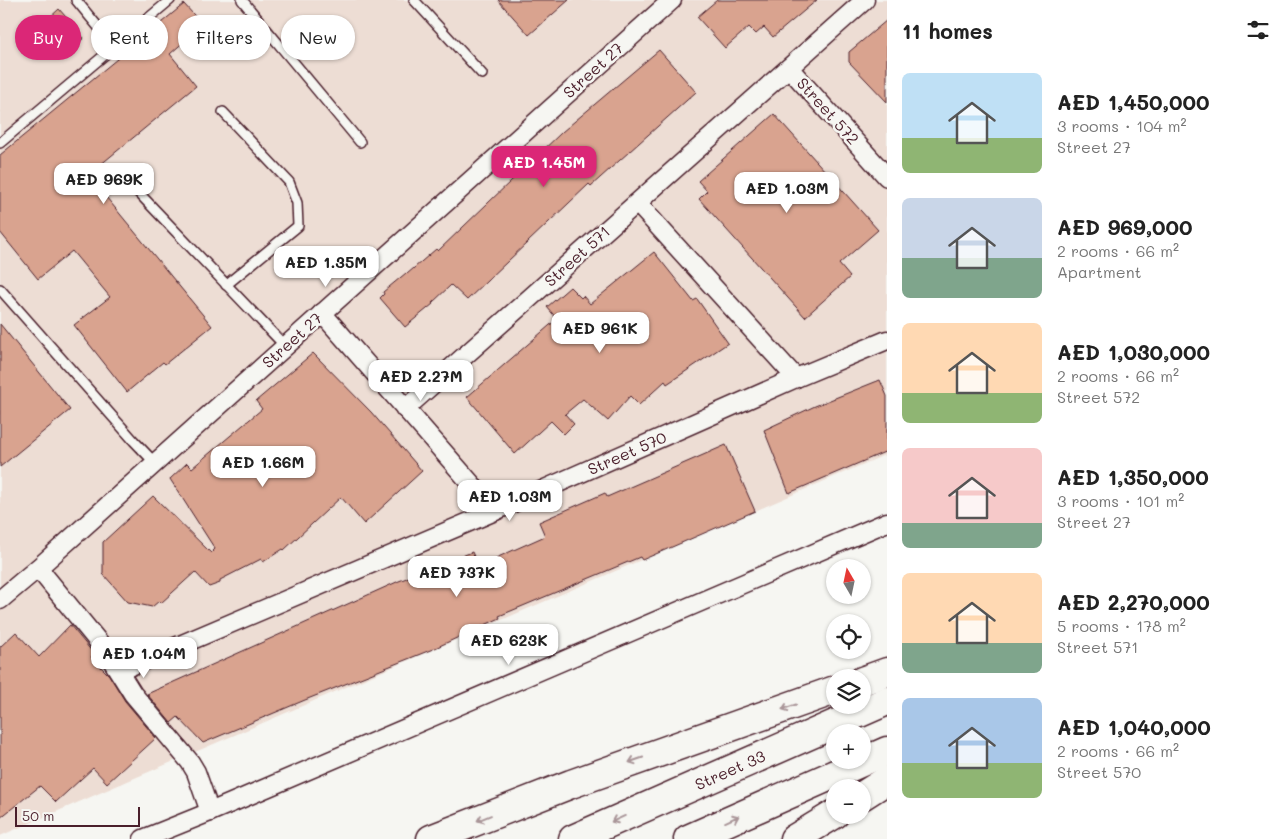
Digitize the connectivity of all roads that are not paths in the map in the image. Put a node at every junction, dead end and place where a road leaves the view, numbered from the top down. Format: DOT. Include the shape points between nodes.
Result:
graph roads {
  1 [pos="76,0"];
  2 [pos="170,0"];
  3 [pos="242,0"];
  4 [pos="414,0"];
  5 [pos="672,0"];
  6 [pos="865,0"];
  7 [pos="152,15"];
  8 [pos="91,18"];
  9 [pos="98,60"];
  10 [pos="789,68"];
  11 [pos="482,74"];
  12 [pos="224,112"];
  13 [pos="360,142"];
  14 [pos="0,143"];
  15 [pos="887,177"];
  16 [pos="136,190"];
  17 [pos="637,203"];
  18 [pos="226,285"];
  19 [pos="0,289"];
  20 [pos="322,313"];
  21 [pos="887,340"];
  22 [pos="285,346"];
  23 [pos="796,378"];
  24 [pos="405,409"];
  25 [pos="155,462"];
  26 [pos="495,511"];
  27 [pos="887,522"];
  28 [pos="38,568"];
  29 [pos="0,600"];
  30 [pos="119,671"];
  31 [pos="887,672"];
  32 [pos="871,678"];
  33 [pos="826,693"];
  34 [pos="887,701"];
  35 [pos="887,751"];
  36 [pos="887,780"];
  37 [pos="871,790"];
  38 [pos="210,812"];
  39 [pos="826,819"];
  40 [pos="143,839"];
  41 [pos="430,839"];
  42 [pos="572,839"];
  43 [pos="688,839"];
  44 [pos="794,839"];
  1 -- 8 [label="lane"];
  2 -- 7 [label="lane"];
  3 -- 13 [label="lane"];
  4 -- 11 [label="lane"];
  5 -- 20 [label="street, Street 27"];
  6 -- 10 [label="street, Street 571"];
  9 -- 14 [label="lane"];
  10 -- 15 [label="street, Street 572"];
  10 -- 17 [label="street, Street 571"];
  12 -- 18 [label="lane" via="289,182 297,203 298,226"];
  16 -- 18 [label="lane"];
  17 -- 23 [label="street"];
  17 -- 24 [label="street, Street 571"];
  18 -- 22 [label="lane"];
  19 -- 25 [label="lane"];
  20 -- 22 [label="street, Street 27"];
  20 -- 24 [label="street"];
  21 -- 23 [label="street, Street 570"];
  22 -- 25 [label="street, Street 27"];
  23 -- 26 [label="street, Street 570"];
  24 -- 26 [label="street"];
  25 -- 28 [label="street, Street 27"];
  26 -- 30 [label="street, Street 570"];
  27 -- 38 [label="street"];
  28 -- 29 [label="street, Street 27"];
  28 -- 30 [label="street"];
  30 -- 38 [label="street" via="190,762"];
  31 -- 32 [label="highway"];
  33 -- 41 [label="highway, one-way" via="580,780"];
  34 -- 42 [label="highway, Street 33, one-way"];
  43 -- 35 [label="highway, one-way"];
  36 -- 37 [label="highway"];
  38 -- 40 [label="street"];
  39 -- 44 [label="highway"];
}
